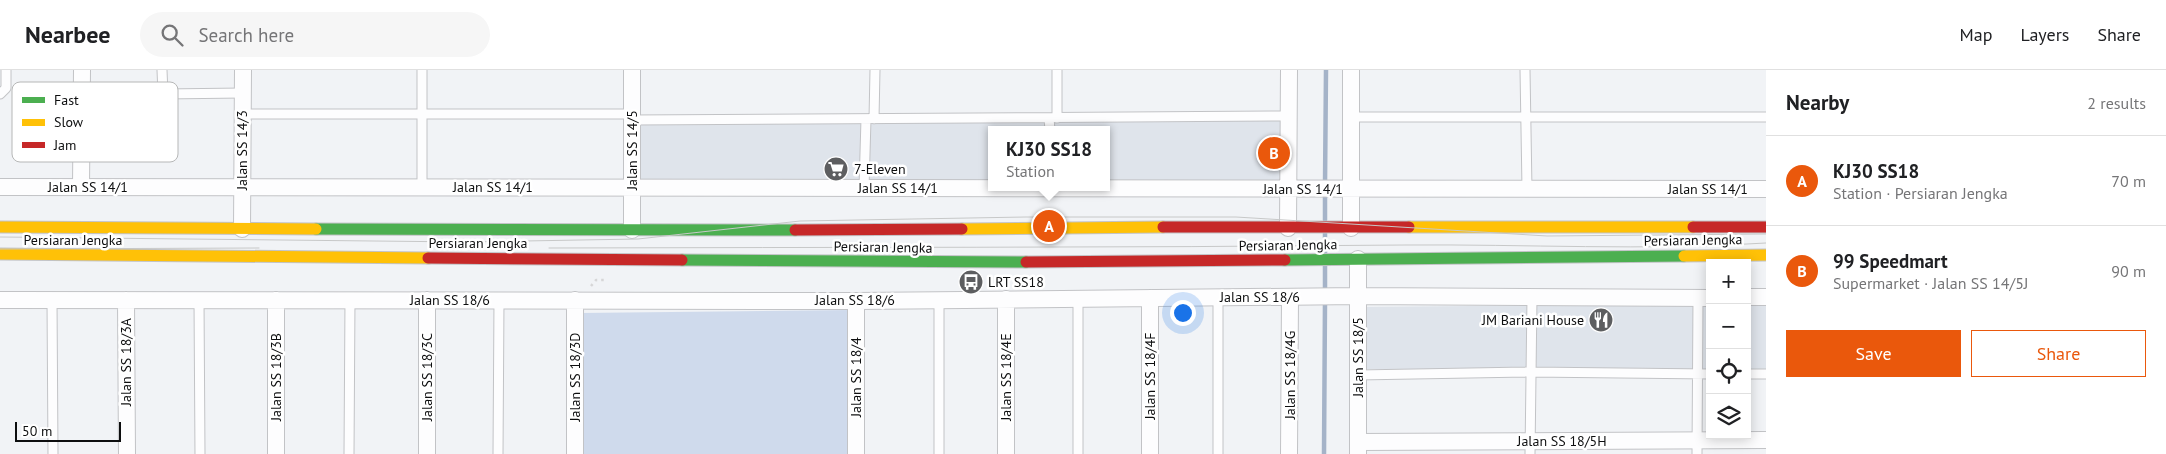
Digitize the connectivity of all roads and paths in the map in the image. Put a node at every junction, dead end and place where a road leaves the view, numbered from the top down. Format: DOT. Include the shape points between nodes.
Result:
graph roads {
  1 [pos="6,70"];
  2 [pos="243,70"];
  3 [pos="422,70"];
  4 [pos="632,70"];
  5 [pos="874,70"];
  6 [pos="1057,70"];
  7 [pos="1289,70"];
  8 [pos="1351,70"];
  9 [pos="1525,70"];
  10 [pos="243,93"];
  11 [pos="0,94"];
  12 [pos="178,94"];
  13 [pos="242,114"];
  14 [pos="422,114"];
  15 [pos="1289,116"];
  16 [pos="632,117"];
  17 [pos="1351,117"];
  18 [pos="1526,117"];
  19 [pos="1053,118"];
  20 [pos="1766,118"];
  21 [pos="870,119"];
  22 [pos="1051,126"];
  23 [pos="81,162"];
  24 [pos="0,187"];
  25 [pos="81,187"];
  26 [pos="242,187"];
  27 [pos="422,187"];
  28 [pos="632,188"];
  29 [pos="864,188"];
  30 [pos="988,188"];
  31 [pos="1110,188"];
  32 [pos="1289,189"];
  33 [pos="1351,189"];
  34 [pos="1527,189"];
  35 [pos="1766,189"];
  36 [pos="0,227"];
  37 [pos="1766,227"];
  38 [pos="1288,228"];
  39 [pos="1351,228"];
  40 [pos="242,229"];
  41 [pos="632,230"];
  42 [pos="0,254"];
  43 [pos="1766,255"];
  44 [pos="243,256"];
  45 [pos="1358,259"];
  46 [pos="613,279"];
  47 [pos="1358,296"];
  48 [pos="1766,296"];
  49 [pos="1218,297"];
  50 [pos="1290,297"];
  51 [pos="1532,297"];
  52 [pos="1751,297"];
  53 [pos="1150,298"];
  54 [pos="1704,298"];
  55 [pos="1006,299"];
  56 [pos="1078,299"];
  57 [pos="0,300"];
  58 [pos="52,300"];
  59 [pos="126,300"];
  60 [pos="199,300"];
  61 [pos="276,300"];
  62 [pos="350,300"];
  63 [pos="427,300"];
  64 [pos="499,300"];
  65 [pos="575,300"];
  66 [pos="939,300"];
  67 [pos="856,301"];
  68 [pos="1531,372"];
  69 [pos="1358,374"];
  70 [pos="1698,374"];
  71 [pos="1706,374"];
  72 [pos="1751,374"];
  73 [pos="1766,374"];
  74 [pos="1766,440"];
  75 [pos="1697,447"];
  76 [pos="1358,448"];
  77 [pos="1531,448"];
  78 [pos="53,454"];
  79 [pos="126,454"];
  80 [pos="200,454"];
  81 [pos="276,454"];
  82 [pos="349,454"];
  83 [pos="427,454"];
  84 [pos="498,454"];
  85 [pos="575,454"];
  86 [pos="856,454"];
  87 [pos="939,454"];
  88 [pos="1006,454"];
  89 [pos="1078,454"];
  90 [pos="1150,454"];
  91 [pos="1218,454"];
  92 [pos="1290,454"];
  1 -- 11 [label="lane" via="6,88"];
  2 -- 10 [label="street, Jalan SS 14/3"];
  3 -- 14 [label="lane"];
  4 -- 16 [label="street, Jalan SS 14/5"];
  5 -- 21 [label="lane"];
  6 -- 19 [label="lane"];
  7 -- 15 [label="street"];
  8 -- 17 [label="street"];
  9 -- 18 [label="lane"];
  10 -- 12 [label="lane"];
  10 -- 13 [label="street, Jalan SS 14/3"];
  13 -- 14 [label="lane"];
  13 -- 26 [label="street, Jalan SS 14/3"];
  14 -- 16 [label="lane"];
  14 -- 27 [label="lane"];
  15 -- 19 [label="lane"];
  15 -- 32 [label="street"];
  16 -- 21 [label="lane"];
  16 -- 28 [label="street, Jalan SS 14/5"];
  17 -- 18 [label="lane"];
  17 -- 33 [label="street"];
  18 -- 20 [label="lane"];
  18 -- 34 [label="lane"];
  19 -- 21 [label="lane"];
  19 -- 22 [label="lane"];
  21 -- 29 [label="lane"];
  23 -- 25 [label="street"];
  24 -- 25 [label="street, Jalan SS 14/1"];
  25 -- 26 [label="street, Jalan SS 14/1"];
  26 -- 27 [label="street, Jalan SS 14/1"];
  26 -- 40 [label="street, Jalan SS 14/3"];
  27 -- 28 [label="street, Jalan SS 14/1"];
  28 -- 29 [label="street, Jalan SS 14/1"];
  28 -- 41 [label="street, Jalan SS 14/5"];
  29 -- 30 [label="street, Jalan SS 14/1"];
  31 -- 32 [label="street, Jalan SS 14/1"];
  32 -- 33 [label="street, Jalan SS 14/1"];
  32 -- 38 [label="street"];
  33 -- 34 [label="street, Jalan SS 14/1"];
  33 -- 39 [label="street"];
  34 -- 35 [label="street, Jalan SS 14/1"];
  36 -- 40 [label="main road, Persiaran Jengka"];
  37 -- 39 [label="main road, Persiaran Jengka"];
  38 -- 39 [label="main road, Persiaran Jengka"];
  38 -- 41 [label="main road, Persiaran Jengka"];
  40 -- 41 [label="main road, Persiaran Jengka"];
  40 -- 44 [label="main road"];
  42 -- 44 [label="main road, Persiaran Jengka"];
  43 -- 45 [label="main road, Persiaran Jengka"];
  44 -- 45 [label="main road, Persiaran Jengka" via="970,263"];
  45 -- 47 [label="street, Jalan SS 18/5"];
  46 -- 65 [label="path" via="596,280"];
  47 -- 50 [label="street, Jalan SS 18/6"];
  47 -- 51 [label="street, Jalan SS 18/6"];
  47 -- 69 [label="street, Jalan SS 18/5"];
  48 -- 52 [label="street"];
  49 -- 50 [label="street, Jalan SS 18/6"];
  49 -- 53 [label="street, Jalan SS 18/6"];
  49 -- 91 [label="lane"];
  50 -- 92 [label="street, Jalan SS 18/4G"];
  51 -- 54 [label="street, Jalan SS 18/6"];
  51 -- 68 [label="lane"];
  53 -- 56 [label="street, Jalan SS 18/6"];
  53 -- 90 [label="street, Jalan SS 18/4F"];
  54 -- 70 [label="lane"];
  55 -- 56 [label="street, Jalan SS 18/6"];
  55 -- 66 [label="street, Jalan SS 18/6"];
  55 -- 88 [label="street, Jalan SS 18/4E"];
  56 -- 89 [label="lane"];
  57 -- 58 [label="street, Jalan SS 18/6"];
  58 -- 59 [label="street, Jalan SS 18/6"];
  58 -- 78 [label="lane"];
  59 -- 60 [label="street, Jalan SS 18/6"];
  59 -- 79 [label="street, Jalan SS 18/3A"];
  60 -- 61 [label="street, Jalan SS 18/6"];
  60 -- 80 [label="lane"];
  61 -- 62 [label="street, Jalan SS 18/6"];
  61 -- 81 [label="street, Jalan SS 18/3B"];
  62 -- 63 [label="street, Jalan SS 18/6"];
  62 -- 82 [label="lane"];
  63 -- 64 [label="street, Jalan SS 18/6"];
  63 -- 83 [label="street, Jalan SS 18/3C"];
  64 -- 65 [label="street, Jalan SS 18/6"];
  64 -- 84 [label="lane"];
  65 -- 67 [label="street, Jalan SS 18/6"];
  65 -- 85 [label="street, Jalan SS 18/3D"];
  66 -- 67 [label="street, Jalan SS 18/6"];
  66 -- 87 [label="lane"];
  67 -- 86 [label="street, Jalan SS 18/4"];
  68 -- 69 [label="lane"];
  68 -- 70 [label="lane"];
  68 -- 77 [label="lane"];
  69 -- 76 [label="street, Jalan SS 18/5"];
  70 -- 71 [label="lane"];
  70 -- 75 [label="lane"];
  72 -- 73 [label="lane"];
  74 -- 75 [label="street, Jalan SS 18/5H"];
  75 -- 77 [label="street, Jalan SS 18/5H"];
  76 -- 77 [label="street, Jalan SS 18/5H"];
}
